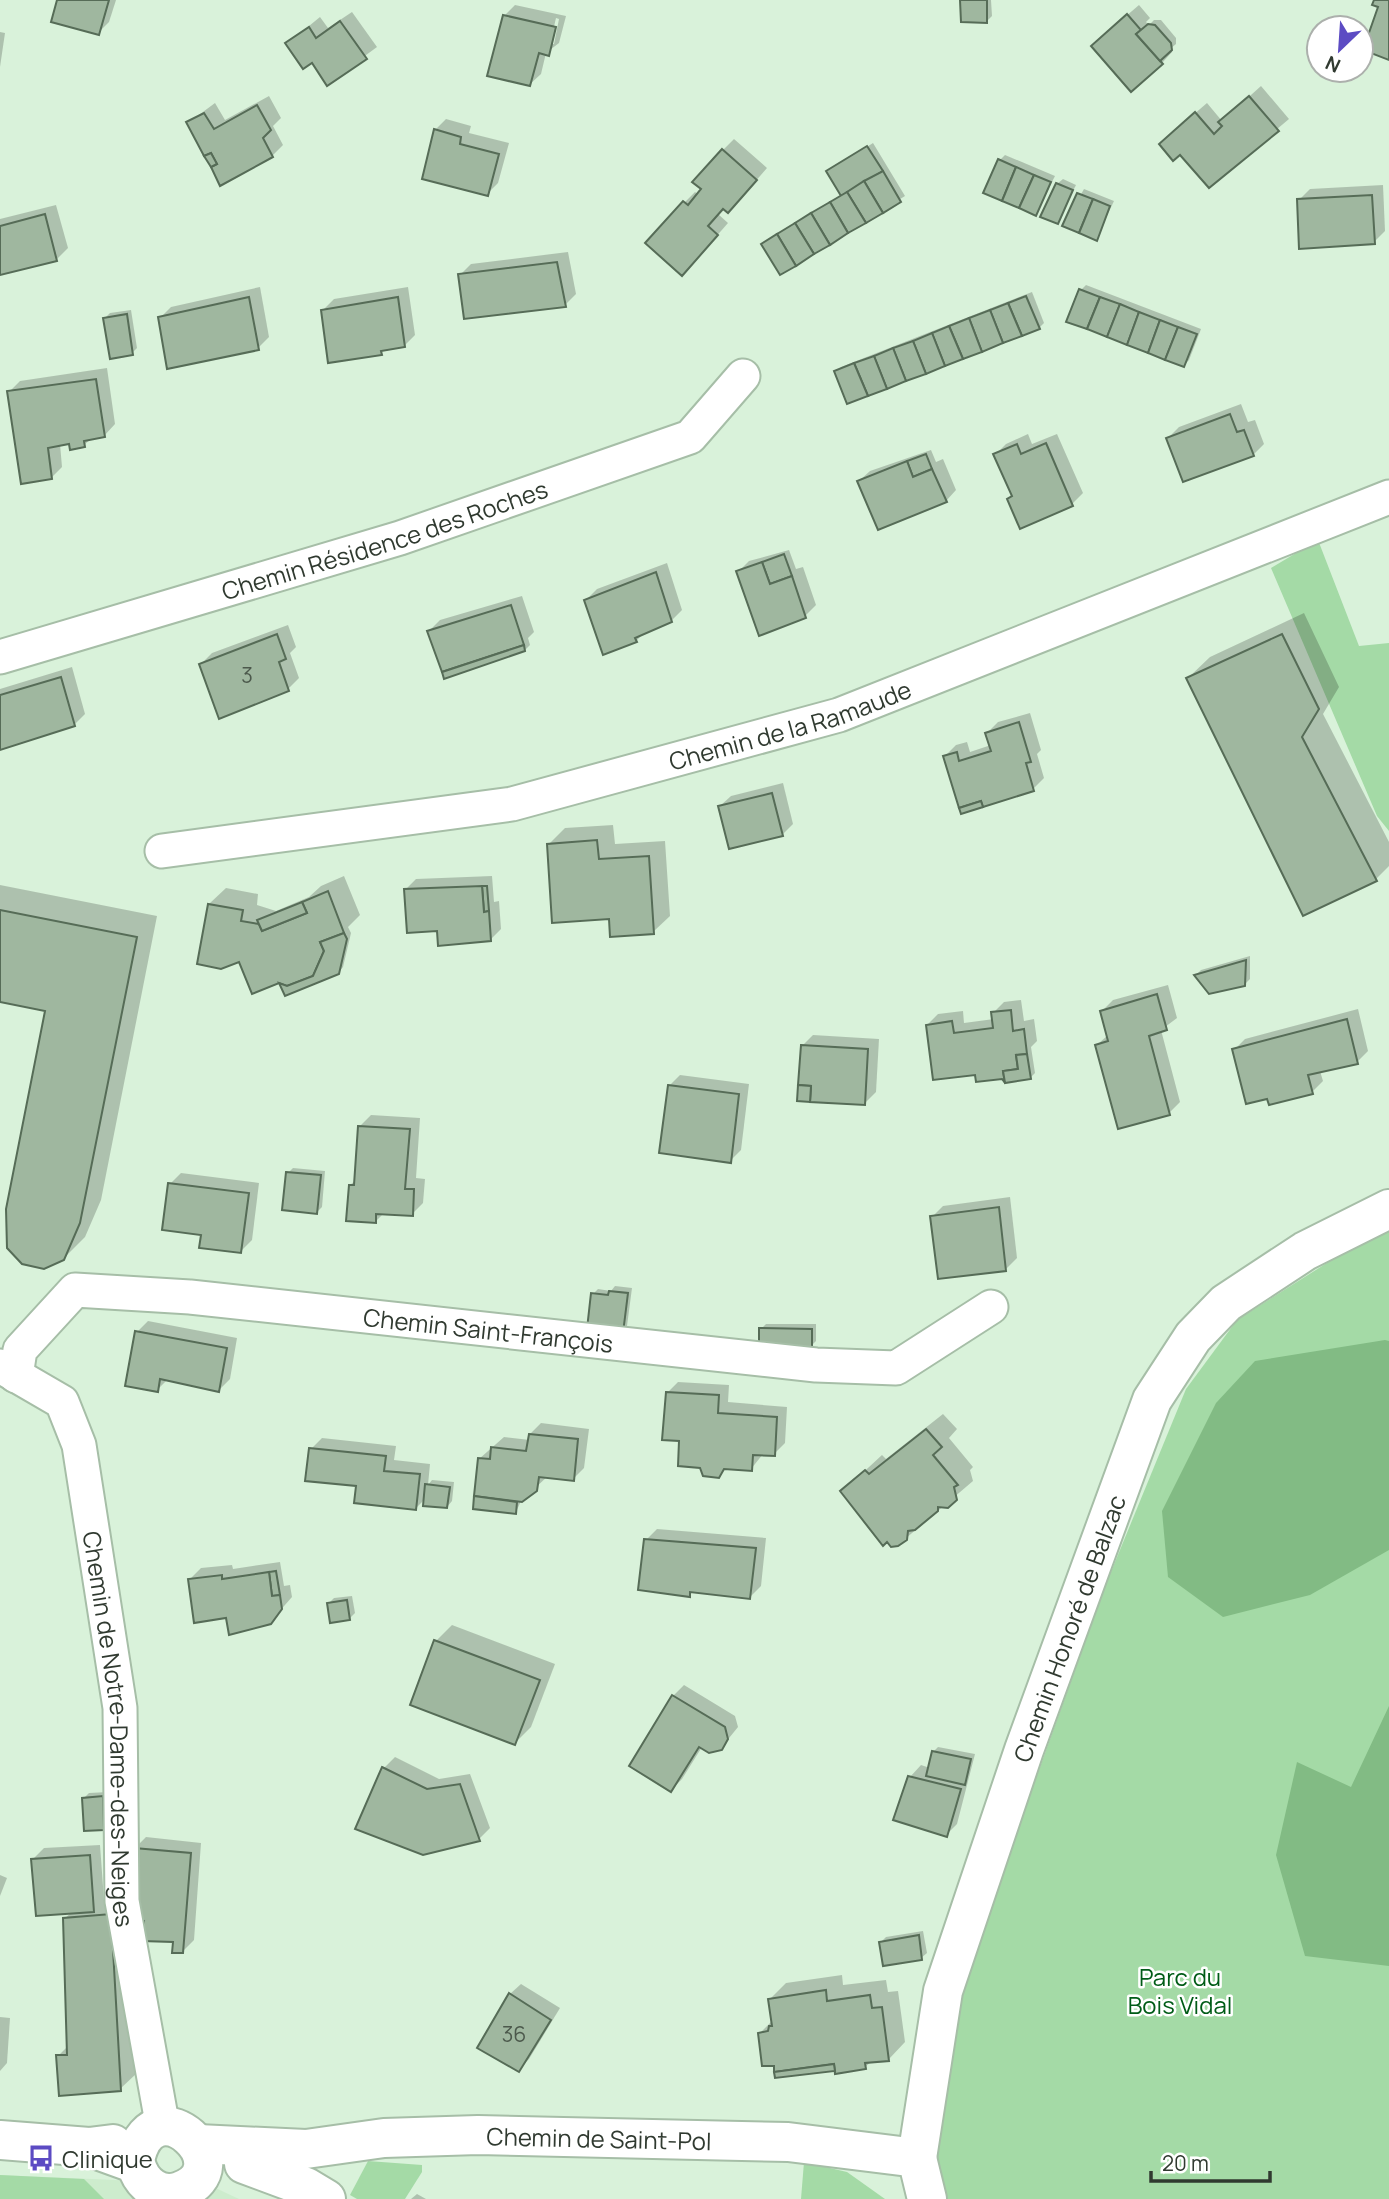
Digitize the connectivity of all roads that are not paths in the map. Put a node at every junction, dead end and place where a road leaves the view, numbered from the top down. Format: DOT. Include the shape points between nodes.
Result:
graph roads {
  1 [pos="743,376"];
  2 [pos="1389,497"];
  3 [pos="0,657"];
  4 [pos="162,851"];
  5 [pos="1389,1209"];
  6 [pos="990,1307"];
  7 [pos="8,1371"];
  8 [pos="0,2140"];
  9 [pos="144,2147"];
  10 [pos="200,2155"];
  11 [pos="242,2155"];
  12 [pos="918,2158"];
  13 [pos="326,2199"];
  14 [pos="927,2199"];
  1 -- 3 [label="street, Chemin Résidence des Roches" via="690,438 400,538"];
  2 -- 4 [label="street, Chemin de la Ramaude" via="839,715 512,804"];
  5 -- 12 [label="main road, Chemin Honoré de Balzac" via="1305,1251 1226,1303 1193,1337 1152,1400 1024,1750 943,1992"];
  6 -- 7 [label="street, Chemin Saint-François" via="897,1368 816,1365 190,1297 75,1290 20,1350"];
  7 -- 9 [label="street, Chemin de Notre-Dame-des-Neiges" via="62,1402 79,1446 120,1708 122,1901"];
  8 -- 9 [label="main road"];
  9 -- 10 [label="main road" via="183,2130"];
  9 -- 10 [label="main road" via="139,2174 152,2189 172,2193 191,2185"];
  10 -- 11 [label="main road"];
  11 -- 12 [label="main road, Chemin de Saint-Pol" via="384,2138 478,2135 788,2142"];
  11 -- 13 [label="main road"];
  12 -- 14 [label="main road"];
}
